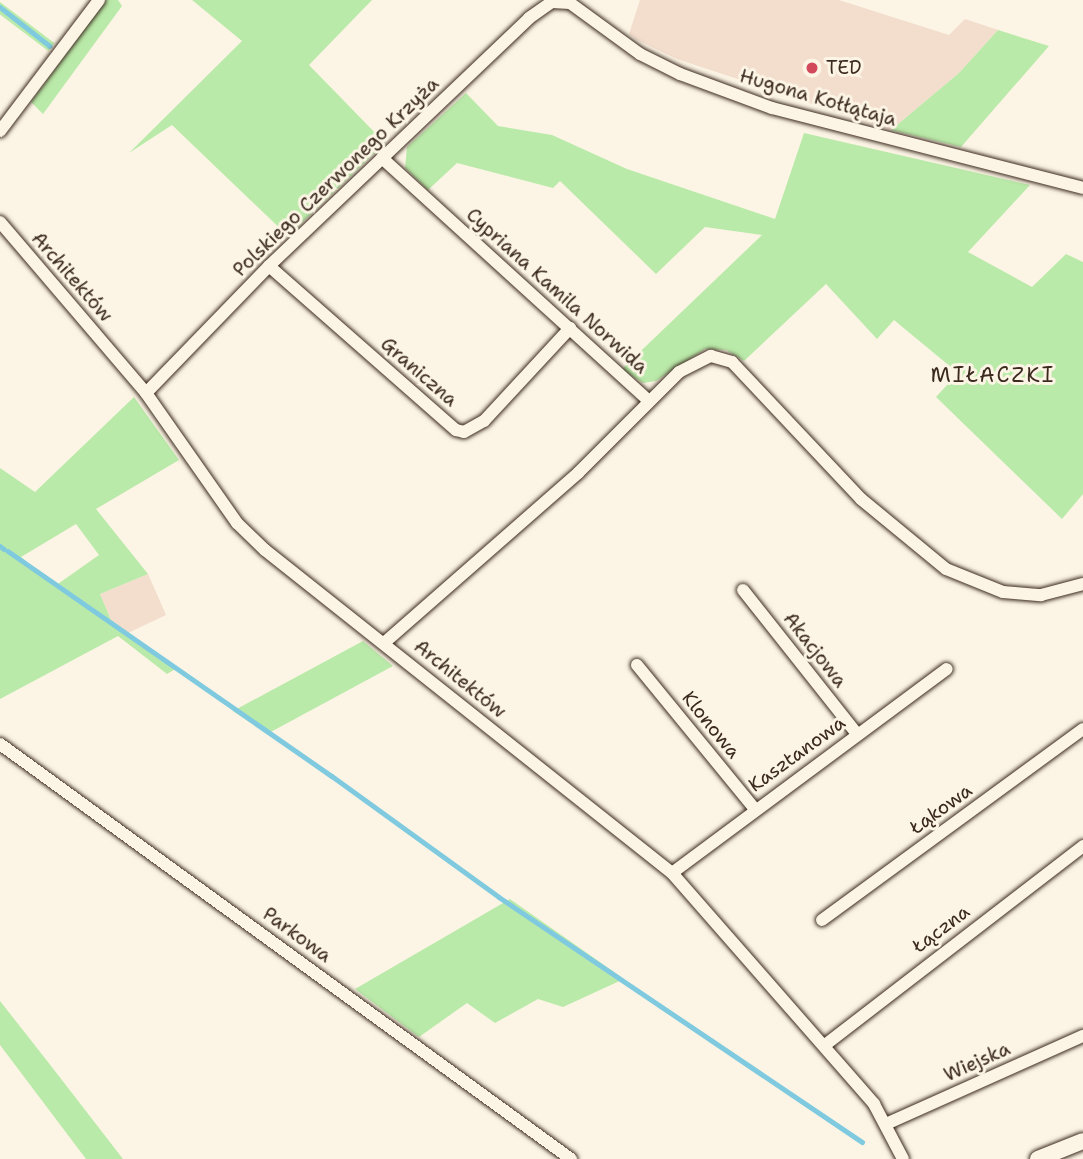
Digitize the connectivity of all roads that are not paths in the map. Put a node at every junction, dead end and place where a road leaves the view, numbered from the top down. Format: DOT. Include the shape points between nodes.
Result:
graph roads {
  1 [pos="99,0"];
  2 [pos="561,1"];
  3 [pos="0,131"];
  4 [pos="382,158"];
  5 [pos="1083,188"];
  6 [pos="0,222"];
  7 [pos="269,266"];
  8 [pos="570,328"];
  9 [pos="146,393"];
  10 [pos="648,400"];
  11 [pos="1083,584"];
  12 [pos="743,590"];
  13 [pos="384,643"];
  14 [pos="637,666"];
  15 [pos="947,669"];
  16 [pos="1083,729"];
  17 [pos="857,734"];
  18 [pos="0,744"];
  19 [pos="755,809"];
  20 [pos="1083,846"];
  21 [pos="671,873"];
  22 [pos="822,920"];
  23 [pos="1083,1037"];
  24 [pos="825,1045"];
  25 [pos="886,1124"];
  26 [pos="1083,1141"];
  27 [pos="570,1159"];
  28 [pos="903,1159"];
  29 [pos="1038,1159"];
  1 -- 3 [label="street"];
  2 -- 4 [label="street, Polskiego Czerwonego Krzyża" via="529,18"];
  2 -- 5 [label="street, Hugona Kołłątaja" via="640,54 772,108"];
  4 -- 7 [label="street, Polskiego Czerwonego Krzyża"];
  4 -- 8 [label="street, Cypriana Kamila Norwida"];
  6 -- 9 [label="street, Architektów"];
  7 -- 8 [label="street, Graniczna" via="456,430 464,432 484,421"];
  7 -- 9 [label="street, Polskiego Czerwonego Krzyża"];
  8 -- 10 [label="street, Cypriana Kamila Norwida"];
  9 -- 13 [label="street, Architektów" via="237,523 265,551"];
  10 -- 11 [label="street, Cypriana Kamila Norwida" via="679,372 711,356 732,362 861,499 946,569 1003,592 1041,595"];
  10 -- 13 [label="street" via="578,473"];
  12 -- 17 [label="street, Akacjowa"];
  13 -- 21 [label="street, Architektów"];
  14 -- 19 [label="street, Klonowa"];
  15 -- 17 [label="street, Kasztanowa"];
  16 -- 22 [label="street, Łąkowa"];
  17 -- 19 [label="street, Kasztanowa"];
  18 -- 27 [label="street, Parkowa"];
  19 -- 21 [label="street, Kasztanowa"];
  20 -- 24 [label="street, Łączna"];
  21 -- 24 [label="street, Architektów"];
  23 -- 25 [label="street, Wiejska"];
  24 -- 25 [label="street, Architektów"];
  25 -- 28 [label="street, Architektów"];
  26 -- 29 [label="main road"];
}
